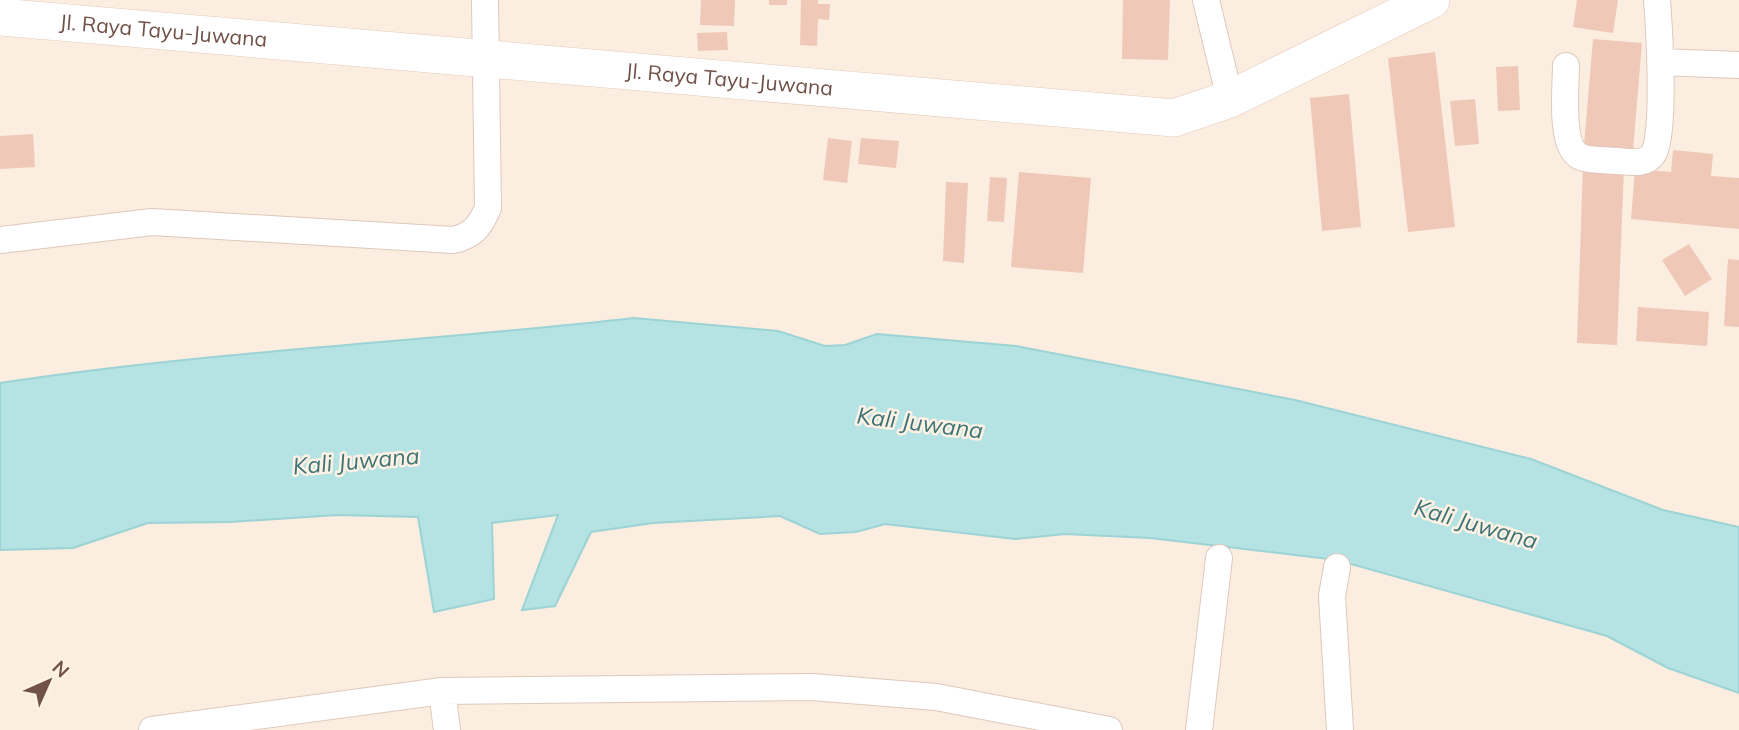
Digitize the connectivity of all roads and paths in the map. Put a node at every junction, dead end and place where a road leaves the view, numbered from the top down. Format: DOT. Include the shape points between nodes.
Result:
graph roads {
  1 [pos="485,0"];
  2 [pos="1206,0"];
  3 [pos="1431,0"];
  4 [pos="1657,0"];
  5 [pos="0,17"];
  6 [pos="487,60"];
  7 [pos="1660,62"];
  8 [pos="1739,65"];
  9 [pos="1566,66"];
  10 [pos="1230,99"];
  11 [pos="0,240"];
  12 [pos="1219,558"];
  13 [pos="1337,567"];
  14 [pos="442,691"];
  15 [pos="152,730"];
  16 [pos="447,730"];
  17 [pos="1109,730"];
  18 [pos="1199,730"];
  19 [pos="1340,730"];
  1 -- 6 [label="street"];
  2 -- 10 [label="street"];
  3 -- 10 [label="main road, Jl. Raya Tayu-Juwana"];
  4 -- 7 [label="street"];
  5 -- 6 [label="main road, Jl. Raya Tayu-Juwana"];
  6 -- 10 [label="main road, Jl. Raya Tayu-Juwana" via="1174,117"];
  6 -- 11 [label="street" via="488,208 469,237 453,240 152,222"];
  7 -- 8 [label="street"];
  7 -- 9 [label="street" via="1657,145 1647,160 1633,163 1582,158 1572,150 1567,137"];
  12 -- 18 [label="street"];
  13 -- 19 [label="street" via="1332,596"];
  14 -- 15 [label="street"];
  14 -- 16 [label="street"];
  14 -- 17 [label="street" via="812,687 936,697"];
}
